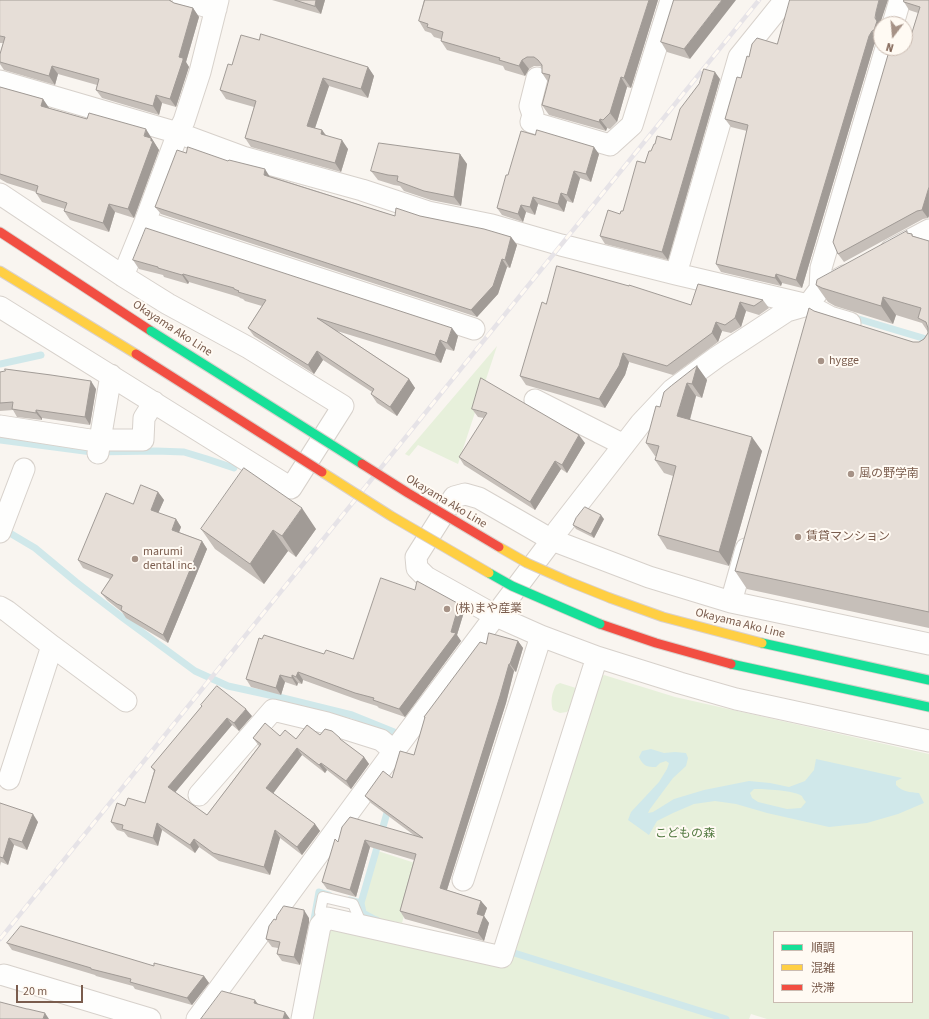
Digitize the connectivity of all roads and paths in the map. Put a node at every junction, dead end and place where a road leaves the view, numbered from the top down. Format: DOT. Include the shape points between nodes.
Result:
graph roads {
  1 [pos="183,0"];
  2 [pos="671,0"];
  3 [pos="785,0"];
  4 [pos="900,0"];
  5 [pos="212,6"];
  6 [pos="895,16"];
  7 [pos="884,56"];
  8 [pos="537,78"];
  9 [pos="0,81"];
  10 [pos="178,133"];
  11 [pos="0,194"];
  12 [pos="145,222"];
  13 [pos="929,230"];
  14 [pos="0,232"];
  15 [pos="0,271"];
  16 [pos="676,274"];
  17 [pos="123,276"];
  18 [pos="0,307"];
  19 [pos="813,307"];
  20 [pos="474,329"];
  21 [pos="868,329"];
  22 [pos="111,375"];
  23 [pos="535,400"];
  24 [pos="154,402"];
  25 [pos="0,426"];
  26 [pos="624,446"];
  27 [pos="99,448"];
  28 [pos="24,469"];
  29 [pos="1,530"];
  30 [pos="751,530"];
  31 [pos="552,540"];
  32 [pos="731,602"];
  33 [pos="0,607"];
  34 [pos="496,616"];
  35 [pos="541,636"];
  36 [pos="929,644"];
  37 [pos="52,646"];
  38 [pos="597,657"];
  39 [pos="929,680"];
  40 [pos="126,701"];
  41 [pos="929,707"];
  42 [pos="929,741"];
  43 [pos="394,751"];
  44 [pos="9,779"];
  45 [pos="199,794"];
  46 [pos="463,880"];
  47 [pos="4,975"];
  48 [pos="150,1019"];
  49 [pos="197,1019"];
  50 [pos="302,1019"];
  1 -- 5 [label="street"];
  2 -- 8 [label="street" via="632,125 610,145 531,122 530,106"];
  3 -- 16 [label="street" via="739,57"];
  4 -- 6 [label="street"];
  5 -- 10 [label="street" via="200,72"];
  7 -- 19 [label="street" via="821,268"];
  9 -- 10 [label="street"];
  10 -- 12 [label="street"];
  10 -- 16 [label="street" via="243,157 362,190 428,212 492,225"];
  11 -- 17 [label="street"];
  12 -- 17 [label="street"];
  12 -- 20 [label="street"];
  13 -- 19 [label="street" via="868,263"];
  14 -- 39 [label="main road, Okayama Ako Line, bridge" via="408,493 527,563 663,617 744,639"];
  15 -- 41 [label="main road, bridge" via="398,520 512,586 600,624 656,643 737,666"];
  16 -- 19 [label="street"];
  17 -- 24 [label="street" via="343,406 291,488"];
  18 -- 22 [label="street"];
  19 -- 21 [label="street" via="830,317"];
  19 -- 26 [label="street" via="787,311 672,390 641,423"];
  22 -- 24 [label="street"];
  22 -- 27 [label="street"];
  23 -- 26 [label="street"];
  24 -- 27 [label="street" via="144,418 143,440"];
  25 -- 27 [label="street" via="90,440"];
  26 -- 31 [label="street"];
  28 -- 29 [label="street"];
  30 -- 32 [label="street"];
  31 -- 32 [label="street" via="649,577"];
  31 -- 34 [label="street"];
  31 -- 34 [label="street" via="479,498 465,494 454,497 416,557 417,568 426,577"];
  32 -- 36 [label="street"];
  33 -- 37 [label="street"];
  34 -- 35 [label="street"];
  34 -- 43 [label="street"];
  35 -- 38 [label="street"];
  35 -- 46 [label="street"];
  37 -- 40 [label="street"];
  37 -- 44 [label="street"];
  38 -- 42 [label="street" via="736,699"];
  38 -- 50 [label="street" via="502,957 327,918 320,926"];
  43 -- 45 [label="street" via="381,740 273,710"];
  43 -- 49 [label="street"];
  47 -- 48 [label="street"];
}
